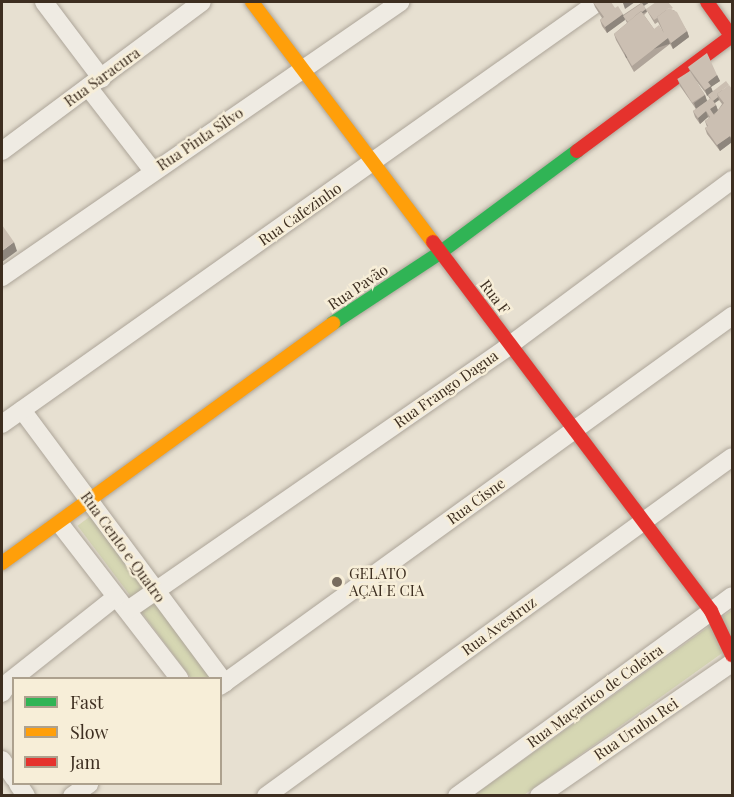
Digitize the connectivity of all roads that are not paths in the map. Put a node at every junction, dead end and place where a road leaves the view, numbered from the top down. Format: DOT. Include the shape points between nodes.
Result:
graph roads {
  1 [pos="44,2"];
  2 [pos="202,2"];
  3 [pos="252,2"];
  4 [pos="400,2"];
  5 [pos="598,2"];
  6 [pos="707,2"];
  7 [pos="732,37"];
  8 [pos="304,70"];
  9 [pos="95,83"];
  10 [pos="2,151"];
  11 [pos="373,162"];
  12 [pos="153,171"];
  13 [pos="732,180"];
  14 [pos="441,252"];
  15 [pos="2,277"];
  16 [pos="732,316"];
  17 [pos="510,345"];
  18 [pos="22,410"];
  19 [pos="2,424"];
  20 [pos="575,430"];
  21 [pos="732,457"];
  22 [pos="90,501"];
  23 [pos="643,521"];
  24 [pos="60,524"];
  25 [pos="2,563"];
  26 [pos="154,590"];
  27 [pos="732,597"];
  28 [pos="122,604"];
  29 [pos="711,611"];
  30 [pos="732,655"];
  31 [pos="732,663"];
  32 [pos="16,677"];
  33 [pos="178,677"];
  34 [pos="217,677"];
  35 [pos="12,680"];
  36 [pos="223,685"];
  37 [pos="2,693"];
  38 [pos="2,760"];
  39 [pos="12,775"];
  40 [pos="86,785"];
  41 [pos="72,795"];
  42 [pos="266,795"];
  43 [pos="457,795"];
  44 [pos="539,795"];
  1 -- 9 [label="street"];
  2 -- 9 [label="street, Rua Saracura"];
  3 -- 8 [label="street, Rua F"];
  4 -- 8 [label="street, Rua Pinta Silvo"];
  5 -- 11 [label="street, Rua Cafezinho"];
  6 -- 7 [label="street"];
  7 -- 14 [label="street, Rua Pavão"];
  8 -- 11 [label="street, Rua F"];
  8 -- 12 [label="street, Rua Pinta Silvo"];
  9 -- 10 [label="street, Rua Saracura"];
  9 -- 12 [label="street"];
  11 -- 14 [label="street, Rua F"];
  11 -- 18 [label="street, Rua Cafezinho"];
  12 -- 15 [label="street, Rua Pinta Silvo"];
  13 -- 17 [label="street, Rua Frango Dagua"];
  14 -- 17 [label="street, Rua F"];
  14 -- 22 [label="street, Rua Pavão" via="339,319"];
  16 -- 20 [label="street, Rua Cisne"];
  17 -- 20 [label="street, Rua F"];
  17 -- 26 [label="street, Rua Frango Dagua"];
  18 -- 19 [label="street, Rua Cafezinho"];
  18 -- 22 [label="street, Rua Cento e Quatro"];
  20 -- 23 [label="street, Rua F"];
  20 -- 36 [label="street, Rua Cisne"];
  21 -- 23 [label="street, Rua Avestruz"];
  22 -- 24 [label="street, Rua Pavão"];
  22 -- 26 [label="street, Rua Cento e Quatro"];
  23 -- 29 [label="street, Rua F"];
  23 -- 42 [label="street, Rua Avestruz"];
  24 -- 25 [label="street, Rua Pavão"];
  24 -- 28 [label="street"];
  26 -- 28 [label="street, Rua Frango Dagua"];
  26 -- 34 [label="street, Rua Cento e Quatro"];
  27 -- 29 [label="street, Rua Maçarico de Coleira"];
  28 -- 32 [label="street"];
  28 -- 33 [label="street"];
  29 -- 30 [label="street, Rua F"];
  29 -- 43 [label="street, Rua Maçarico de Coleira"];
  31 -- 44 [label="street, Rua Urubu Rei"];
  35 -- 37 [label="street"];
  38 -- 39 [label="street"];
  40 -- 41 [label="street"];
}
